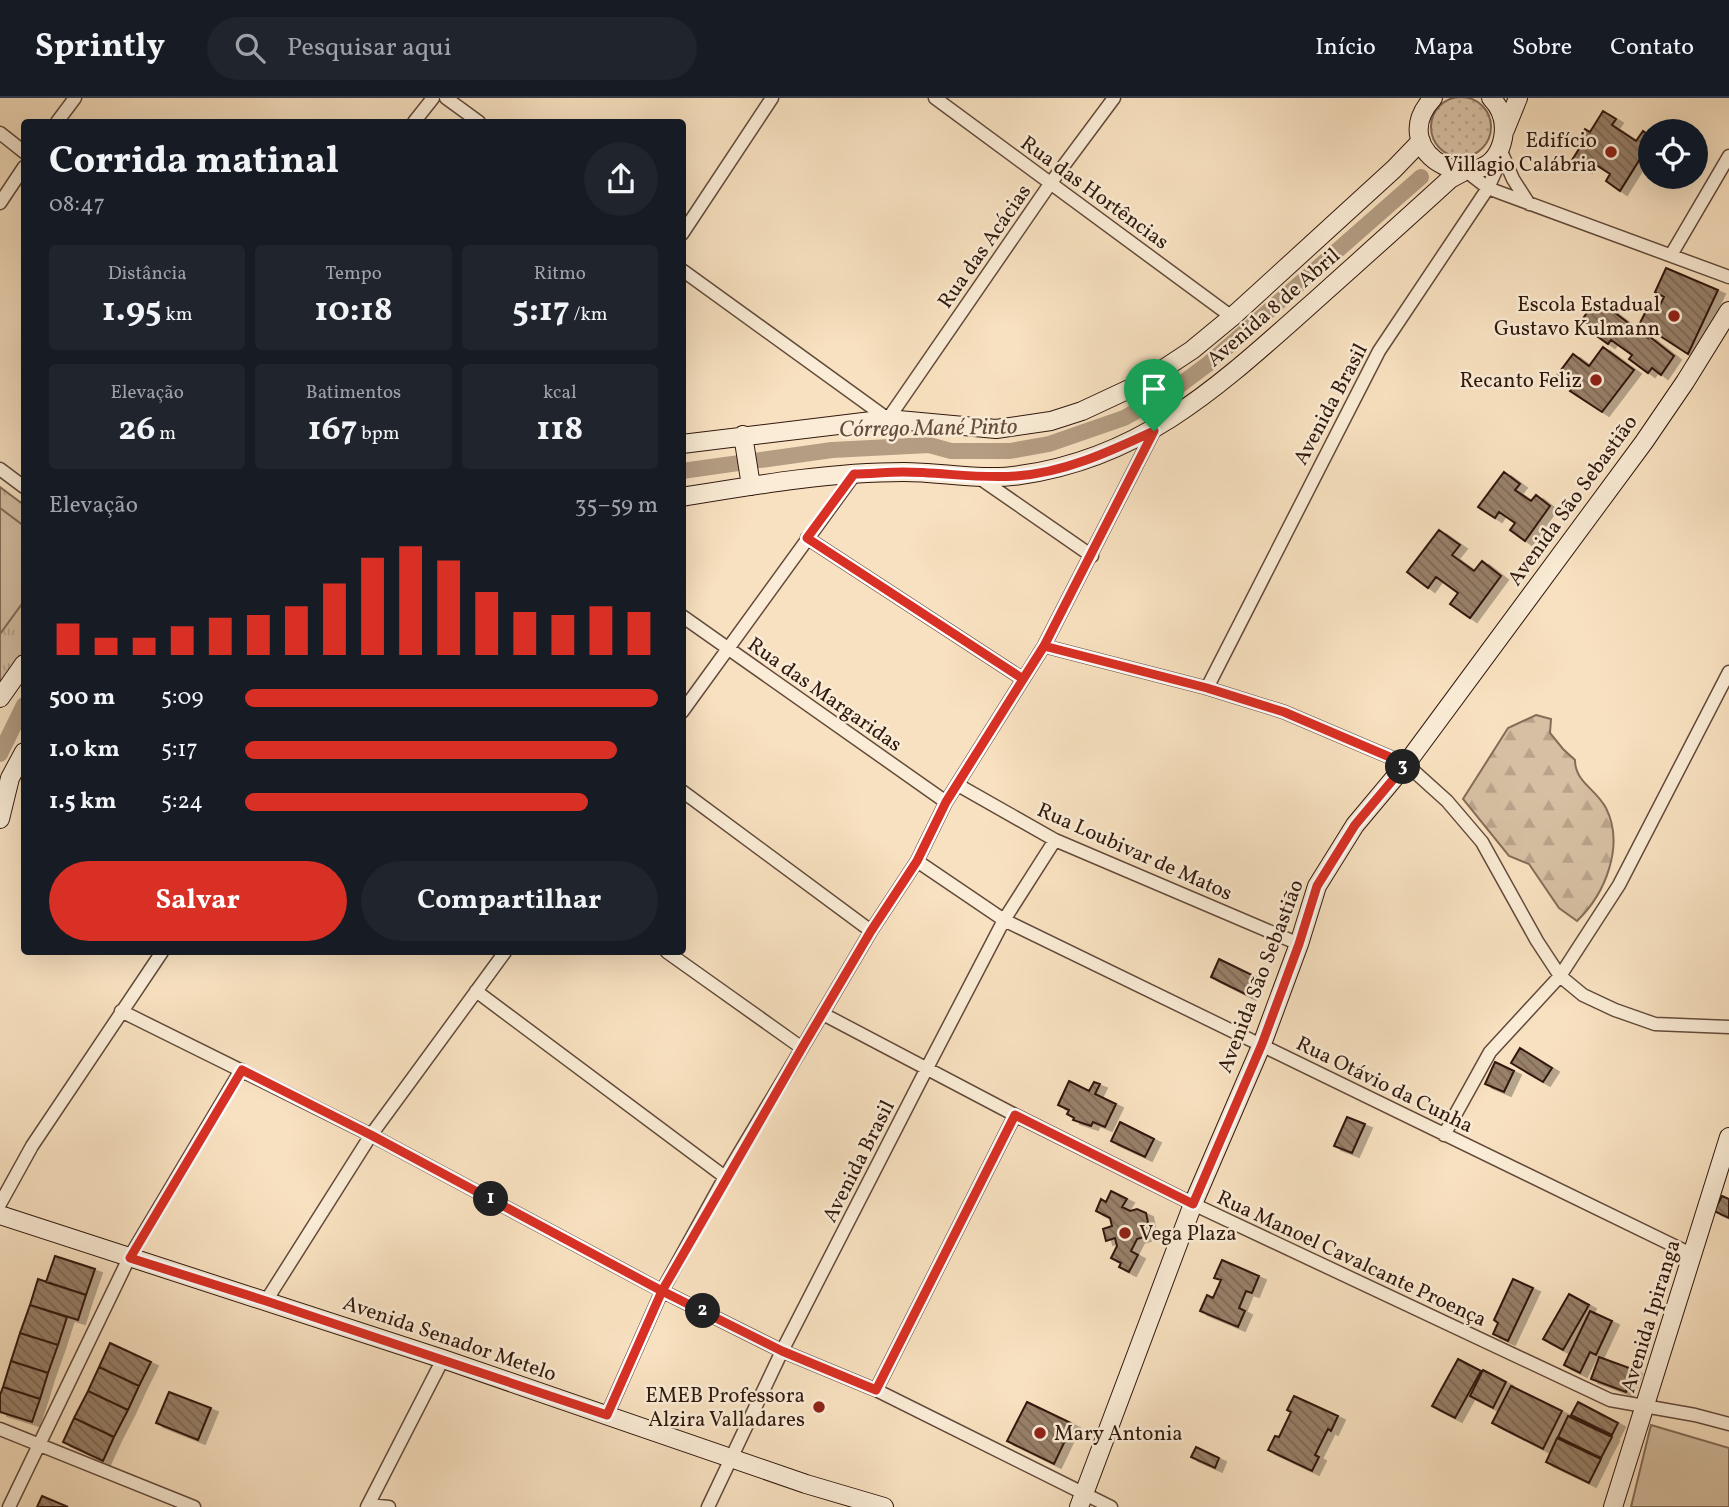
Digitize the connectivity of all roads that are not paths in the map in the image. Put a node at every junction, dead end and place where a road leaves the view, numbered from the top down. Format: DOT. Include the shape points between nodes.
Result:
graph roads {
  1 [pos="75,98"];
  2 [pos="433,98"];
  3 [pos="446,98"];
  4 [pos="772,98"];
  5 [pos="936,98"];
  6 [pos="1114,98"];
  7 [pos="1491,98"];
  8 [pos="1518,98"];
  9 [pos="1426,102"];
  10 [pos="59,119"];
  11 [pos="416,119"];
  12 [pos="475,119"];
  13 [pos="1505,130"];
  14 [pos="0,133"];
  15 [pos="1421,141"];
  16 [pos="1500,148"];
  17 [pos="21,150"];
  18 [pos="1729,156"];
  19 [pos="1464,171"];
  20 [pos="21,172"];
  21 [pos="1051,184"];
  22 [pos="1488,188"];
  23 [pos="0,203"];
  24 [pos="1530,204"];
  25 [pos="686,228"];
  26 [pos="1671,255"];
  27 [pos="686,274"];
  28 [pos="1729,277"];
  29 [pos="1729,311"];
  30 [pos="1232,317"];
  31 [pos="888,419"];
  32 [pos="1154,431"];
  33 [pos="744,442"];
  34 [pos="686,444"];
  35 [pos="0,469"];
  36 [pos="854,474"];
  37 [pos="978,477"];
  38 [pos="750,478"];
  39 [pos="21,485"];
  40 [pos="686,496"];
  41 [pos="807,538"];
  42 [pos="1092,556"];
  43 [pos="686,619"];
  44 [pos="1044,646"];
  45 [pos="728,649"];
  46 [pos="21,668"];
  47 [pos="1729,672"];
  48 [pos="1023,679"];
  49 [pos="1207,688"];
  50 [pos="0,698"];
  51 [pos="686,707"];
  52 [pos="21,758"];
  53 [pos="1406,764"];
  54 [pos="958,785"];
  55 [pos="686,794"];
  56 [pos="946,802"];
  57 [pos="0,819"];
  58 [pos="1055,840"];
  59 [pos="917,861"];
  60 [pos="1004,920"];
  61 [pos="871,931"];
  62 [pos="1299,944"];
  63 [pos="160,955"];
  64 [pos="503,955"];
  65 [pos="671,955"];
  66 [pos="1560,976"];
  67 [pos="476,991"];
  68 [pos="121,1011"];
  69 [pos="823,1014"];
  70 [pos="1729,1027"];
  71 [pos="1262,1044"];
  72 [pos="802,1048"];
  73 [pos="927,1068"];
  74 [pos="242,1070"];
  75 [pos="1015,1115"];
  76 [pos="371,1135"];
  77 [pos="1444,1135"];
  78 [pos="1729,1138"];
  79 [pos="726,1177"];
  80 [pos="0,1204"];
  81 [pos="1193,1204"];
  82 [pos="0,1215"];
  83 [pos="1693,1255"];
  84 [pos="130,1258"];
  85 [pos="662,1291"];
  86 [pos="266,1301"];
  87 [pos="782,1351"];
  88 [pos="443,1359"];
  89 [pos="876,1390"];
  90 [pos="1646,1408"];
  91 [pos="607,1415"];
  92 [pos="1729,1424"];
  93 [pos="0,1429"];
  94 [pos="40,1444"];
  95 [pos="731,1458"];
  96 [pos="1082,1501"];
  97 [pos="368,1506"];
  98 [pos="9,1507"];
  99 [pos="194,1507"];
  100 [pos="389,1507"];
  101 [pos="708,1507"];
  102 [pos="884,1507"];
  103 [pos="1111,1507"];
  104 [pos="1614,1507"];
  1 -- 10 [label="street"];
  2 -- 11 [label="street"];
  3 -- 12 [label="street"];
  4 -- 25 [label="street"];
  5 -- 21 [label="street, Rua das Hortências"];
  6 -- 21 [label="street, Rua das Acácias"];
  7 -- 13 [label="main road"];
  8 -- 13 [label="main road"];
  9 -- 15 [label="main road" via="1419,125"];
  13 -- 16 [label="main road"];
  14 -- 17 [label="street"];
  15 -- 19 [label="main road" via="1441,167"];
  15 -- 30 [label="main road, Avenida 8 de Abril"];
  16 -- 19 [label="main road, Avenida 8 de Abril" via="1488,163"];
  16 -- 22 [label="street, Avenida Brasil"];
  16 -- 24 [label="street"];
  18 -- 26 [label="street"];
  19 -- 22 [label="street"];
  19 -- 32 [label="main road, Avenida 8 de Abril" via="1241,366"];
  20 -- 23 [label="street"];
  21 -- 30 [label="street, Rua das Hortências"];
  21 -- 31 [label="street, Rua das Acácias"];
  22 -- 24 [label="street"];
  22 -- 49 [label="street, Avenida Brasil" via="1379,351"];
  24 -- 26 [label="street"];
  26 -- 28 [label="street"];
  27 -- 31 [label="street"];
  29 -- 53 [label="main road, Avenida São Sebastião" via="1644,442"];
  30 -- 31 [label="main road, Avenida 8 de Abril" via="1142,383 1051,421 996,429"];
  31 -- 33 [label="main road, Avenida 8 de Abril"];
  32 -- 37 [label="main road, Avenida 8 de Abril" via="1058,468 1019,476"];
  32 -- 42 [label="street"];
  33 -- 34 [label="main road, Avenida 8 de Abril"];
  33 -- 38 [label="main road"];
  35 -- 39 [label="street"];
  36 -- 37 [label="main road, Avenida 8 de Abril"];
  36 -- 38 [label="main road, Avenida 8 de Abril"];
  36 -- 41 [label="street"];
  37 -- 42 [label="street"];
  38 -- 40 [label="main road, Avenida 8 de Abril"];
  41 -- 45 [label="street"];
  41 -- 48 [label="street"];
  42 -- 44 [label="street"];
  43 -- 45 [label="street, Rua das Margaridas"];
  44 -- 48 [label="street"];
  44 -- 49 [label="street"];
  45 -- 51 [label="street"];
  45 -- 56 [label="street, Rua das Margaridas"];
  46 -- 50 [label="main road"];
  47 -- 66 [label="street" via="1619,885"];
  48 -- 54 [label="street"];
  49 -- 53 [label="street" via="1284,712"];
  52 -- 57 [label="main road" via="10,778"];
  53 -- 62 [label="main road, Avenida São Sebastião" via="1355,825 1317,886"];
  53 -- 66 [label="street" via="1447,800 1482,842"];
  54 -- 56 [label="street"];
  54 -- 58 [label="street, Rua Loubivar de Matos"];
  55 -- 61 [label="street"];
  56 -- 59 [label="street"];
  58 -- 60 [label="street, Avenida Brasil"];
  58 -- 62 [label="street, Rua Loubivar de Matos"];
  59 -- 60 [label="street, Rua Otávio da Cunha"];
  59 -- 61 [label="street"];
  60 -- 71 [label="street, Rua Otávio da Cunha"];
  60 -- 73 [label="street, Avenida Brasil"];
  61 -- 69 [label="street"];
  62 -- 71 [label="main road, Avenida São Sebastião"];
  63 -- 68 [label="street"];
  64 -- 67 [label="street"];
  65 -- 72 [label="street"];
  66 -- 70 [label="street" via="1583,995 1655,1024"];
  66 -- 77 [label="street" via="1490,1052"];
  67 -- 76 [label="street"];
  67 -- 79 [label="street"];
  68 -- 74 [label="street"];
  68 -- 80 [label="street" via="32,1146"];
  69 -- 72 [label="street"];
  69 -- 73 [label="street, Rua Manoel Cavalcante Proença"];
  71 -- 77 [label="street, Rua Otávio da Cunha"];
  71 -- 81 [label="main road, Avenida São Sebastião"];
  72 -- 79 [label="street"];
  73 -- 75 [label="street, Rua Manoel Cavalcante Proença"];
  73 -- 87 [label="street, Avenida Brasil"];
  74 -- 76 [label="street"];
  74 -- 84 [label="street"];
  75 -- 81 [label="street, Rua Manoel Cavalcante Proença"];
  75 -- 89 [label="street"];
  76 -- 85 [label="street"];
  76 -- 86 [label="street"];
  77 -- 83 [label="street, Rua Otávio da Cunha"];
  78 -- 83 [label="main road, Avenida Ipiranga"];
  79 -- 85 [label="street"];
  81 -- 90 [label="street, Rua Manoel Cavalcante Proença" via="1610,1400"];
  81 -- 96 [label="main road, Avenida São Sebastião"];
  82 -- 84 [label="main road, Avenida Senador Metelo"];
  83 -- 90 [label="main road, Avenida Ipiranga"];
  84 -- 86 [label="main road, Avenida Senador Metelo"];
  84 -- 94 [label="street"];
  85 -- 87 [label="street"];
  85 -- 91 [label="street"];
  86 -- 88 [label="main road, Avenida Senador Metelo"];
  87 -- 89 [label="street"];
  87 -- 95 [label="street, Avenida Brasil"];
  88 -- 91 [label="main road, Avenida Senador Metelo"];
  88 -- 97 [label="street"];
  89 -- 96 [label="street"];
  90 -- 92 [label="street, Rua Manoel Cavalcante Proença"];
  90 -- 104 [label="main road, Avenida Ipiranga"];
  91 -- 95 [label="main road, Avenida Senador Metelo"];
  93 -- 94 [label="street"];
  94 -- 98 [label="street"];
  94 -- 99 [label="street"];
  95 -- 101 [label="street, Avenida Brasil"];
  95 -- 102 [label="main road, Avenida Senador Metelo"];
  96 -- 103 [label="street"];
  97 -- 100 [label="street"];
}
